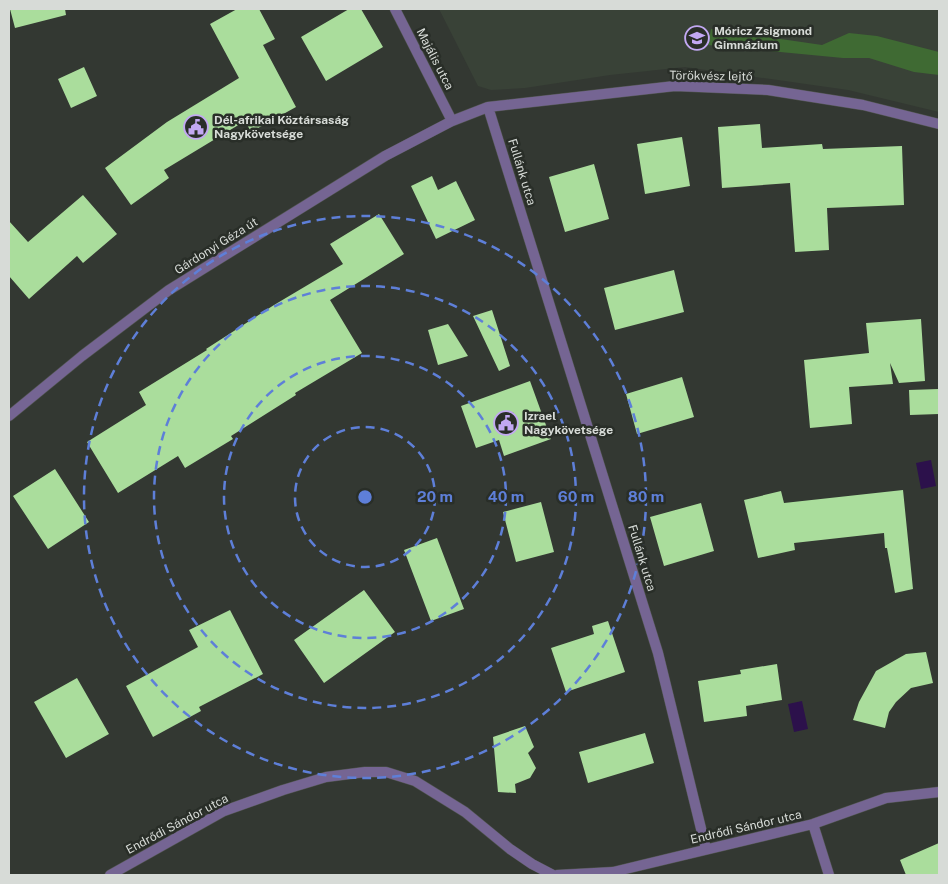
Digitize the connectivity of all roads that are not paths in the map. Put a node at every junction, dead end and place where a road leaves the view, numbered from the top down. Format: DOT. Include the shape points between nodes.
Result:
graph roads {
  1 [pos="395,9"];
  2 [pos="488,107"];
  3 [pos="452,121"];
  4 [pos="939,124"];
  5 [pos="9,416"];
  6 [pos="939,792"];
  7 [pos="813,824"];
  8 [pos="706,849"];
  9 [pos="110,875"];
  10 [pos="553,875"];
  11 [pos="557,875"];
  12 [pos="829,875"];
  1 -- 3 [label="street, Majális utca"];
  2 -- 3 [label="street, Törökvész lejtő"];
  2 -- 4 [label="street, Törökvész lejtő" via="675,86 768,90 863,105"];
  2 -- 8 [label="street, Fullánk utca" via="658,653"];
  3 -- 5 [label="street, Gárdonyi Géza út" via="385,156 169,290"];
  6 -- 7 [label="street, Endrődi Sándor utca" via="886,798"];
  7 -- 8 [label="street, Endrődi Sándor utca"];
  7 -- 12 [label="street"];
  8 -- 11 [label="street, Endrődi Sándor utca" via="613,872"];
  9 -- 10 [label="street, Endrődi Sándor utca" via="224,811 326,777 386,772 415,781 465,812 532,864"];
}
